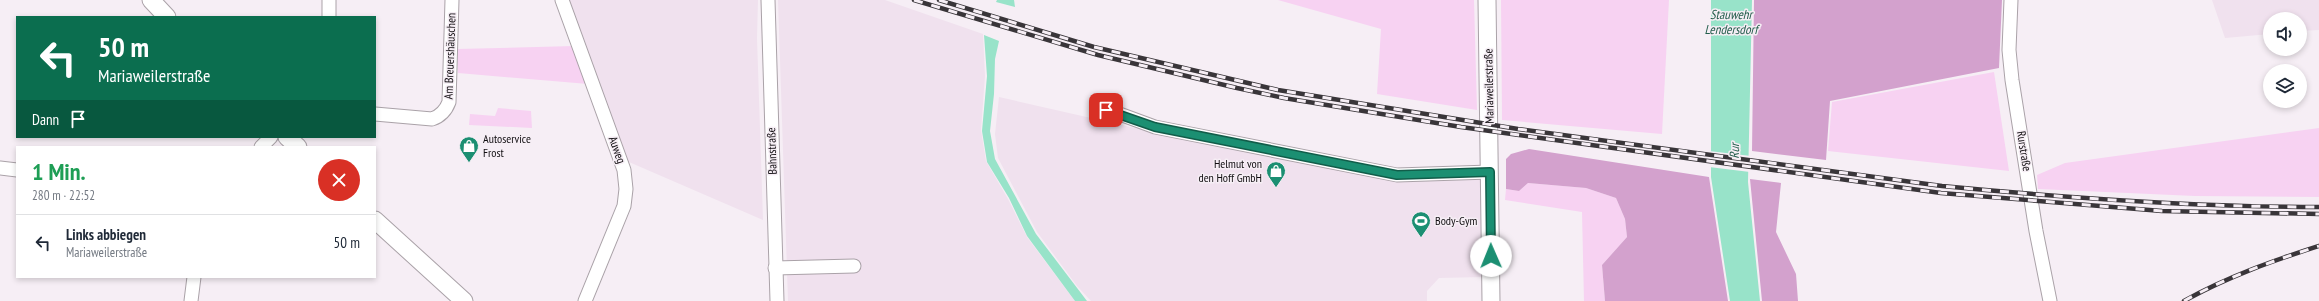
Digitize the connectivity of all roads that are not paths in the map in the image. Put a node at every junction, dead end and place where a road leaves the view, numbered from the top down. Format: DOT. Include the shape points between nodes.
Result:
graph roads {
  1 [pos="151,0"];
  2 [pos="329,0"];
  3 [pos="452,0"];
  4 [pos="562,0"];
  5 [pos="768,0"];
  6 [pos="1487,0"];
  7 [pos="2011,0"];
  8 [pos="166,16"];
  9 [pos="329,16"];
  10 [pos="1106,110"];
  11 [pos="376,114"];
  12 [pos="270,138"];
  13 [pos="288,138"];
  14 [pos="262,146"];
  15 [pos="297,146"];
  16 [pos="0,168"];
  17 [pos="16,170"];
  18 [pos="1490,172"];
  19 [pos="376,221"];
  20 [pos="854,266"];
  21 [pos="776,268"];
  22 [pos="194,278"];
  23 [pos="192,301"];
  24 [pos="464,301"];
  25 [pos="585,301"];
  26 [pos="777,301"];
  27 [pos="1491,301"];
  28 [pos="2050,301"];
  1 -- 8 [label="main road"];
  2 -- 9 [label="street"];
  3 -- 11 [label="street, Am Breuershäuschen" via="447,108 432,119"];
  4 -- 25 [label="street, Auweg" via="624,170 626,189 624,206"];
  5 -- 21 [label="street, Bahnstraße"];
  6 -- 18 [label="main road, Mariaweilerstraße"];
  7 -- 28 [label="street, Rurstraße" via="2009,50 2012,80"];
  10 -- 18 [label="street" via="1155,127 1397,175"];
  12 -- 14 [label="street"];
  13 -- 15 [label="main road"];
  16 -- 17 [label="street"];
  18 -- 27 [label="main road, Mariaweilerstraße"];
  19 -- 24 [label="main road"];
  20 -- 21 [label="street"];
  21 -- 26 [label="street, Bahnstraße"];
  22 -- 23 [label="street"];
}
